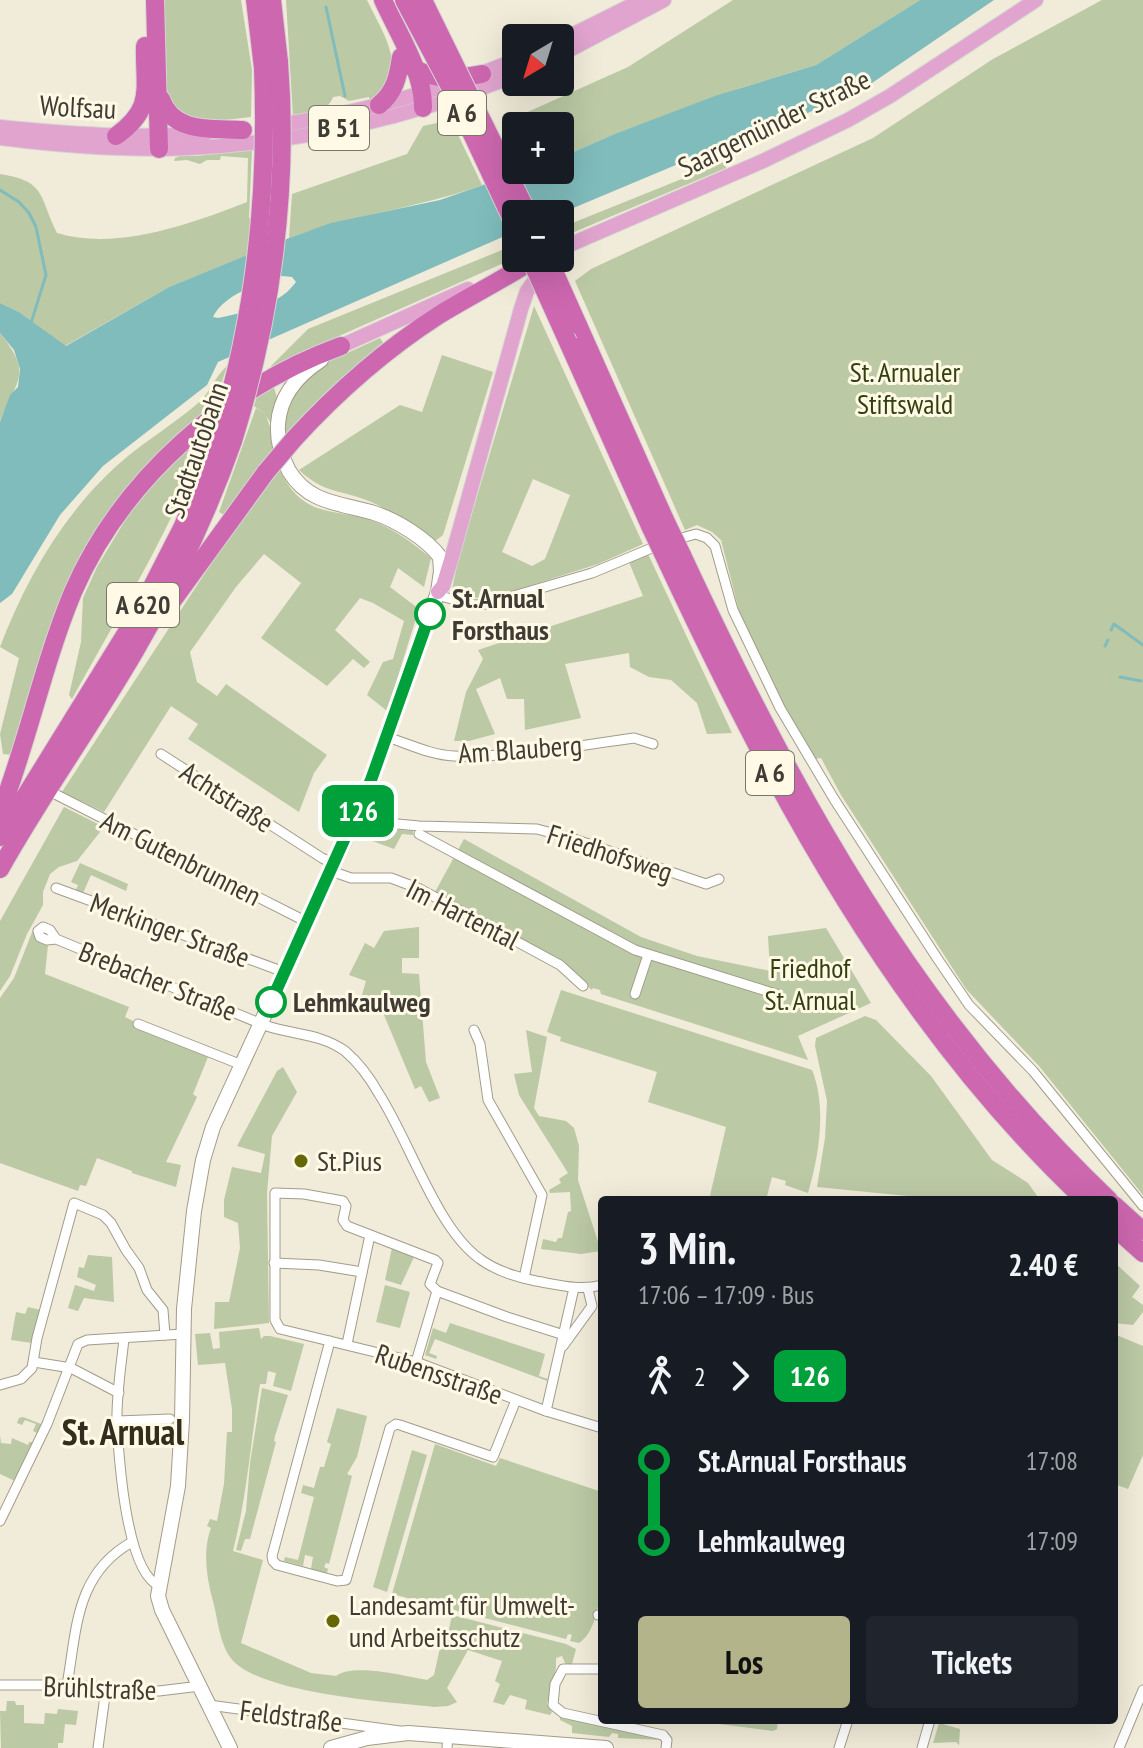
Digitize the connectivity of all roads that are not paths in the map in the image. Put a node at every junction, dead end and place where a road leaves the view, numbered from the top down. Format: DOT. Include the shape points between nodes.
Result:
graph roads {
  1 [pos="146,0"];
  2 [pos="155,0"];
  3 [pos="255,0"];
  4 [pos="272,0"];
  5 [pos="375,0"];
  6 [pos="383,0"];
  7 [pos="404,0"];
  8 [pos="423,0"];
  9 [pos="642,0"];
  10 [pos="664,0"];
  11 [pos="1036,0"];
  12 [pos="146,22"];
  13 [pos="574,34"];
  14 [pos="574,48"];
  15 [pos="407,62"];
  16 [pos="271,65"];
  17 [pos="502,66"];
  18 [pos="482,74"];
  19 [pos="502,79"];
  20 [pos="159,92"];
  21 [pos="421,99"];
  22 [pos="379,105"];
  23 [pos="0,127"];
  24 [pos="243,130"];
  25 [pos="116,136"];
  26 [pos="0,138"];
  27 [pos="156,142"];
  28 [pos="503,200"];
  29 [pos="521,200"];
  30 [pos="574,245"];
  31 [pos="507,272"];
  32 [pos="514,272"];
  33 [pos="542,272"];
  34 [pos="543,272"];
  35 [pos="546,272"];
  36 [pos="341,346"];
  37 [pos="225,439"];
  38 [pos="658,524"];
  39 [pos="458,532"];
  40 [pos="435,551"];
  41 [pos="437,594"];
  42 [pos="136,650"];
  43 [pos="387,737"];
  44 [pos="653,744"];
  45 [pos="161,754"];
  46 [pos="54,765"];
  47 [pos="55,794"];
  48 [pos="23,799"];
  49 [pos="0,813"];
  50 [pos="356,815"];
  51 [pos="419,834"];
  52 [pos="0,837"];
  53 [pos="333,868"];
  54 [pos="0,869"];
  55 [pos="719,879"];
  56 [pos="56,888"];
  57 [pos="307,922"];
  58 [pos="56,939"];
  59 [pos="648,955"];
  60 [pos="284,972"];
  61 [pos="583,986"];
  62 [pos="914,989"];
  63 [pos="635,994"];
  64 [pos="779,995"];
  65 [pos="261,1023"];
  66 [pos="138,1024"];
  67 [pos="474,1030"];
  68 [pos="242,1065"];
  69 [pos="1081,1196"];
  70 [pos="1105,1196"];
  71 [pos="1143,1206"];
  72 [pos="1118,1209"];
  73 [pos="1118,1231"];
  74 [pos="1143,1231"];
  75 [pos="370,1235"];
  76 [pos="1143,1253"];
  77 [pos="274,1263"];
  78 [pos="362,1272"];
  79 [pos="524,1278"];
  80 [pos="598,1286"];
  81 [pos="574,1288"];
  82 [pos="588,1289"];
  83 [pos="437,1291"];
  84 [pos="183,1334"];
  85 [pos="165,1335"];
  86 [pos="564,1335"];
  87 [pos="124,1339"];
  88 [pos="330,1341"];
  89 [pos="347,1344"];
  90 [pos="561,1348"];
  91 [pos="34,1362"];
  92 [pos="416,1362"];
  93 [pos="71,1368"];
  94 [pos="0,1385"];
  95 [pos="119,1393"];
  96 [pos="516,1400"];
  97 [pos="546,1411"];
  98 [pos="170,1419"];
  99 [pos="117,1421"];
  100 [pos="598,1427"];
  101 [pos="0,1521"];
  102 [pos="132,1542"];
  103 [pos="160,1586"];
  104 [pos="598,1669"];
  105 [pos="0,1685"];
  106 [pos="67,1685"];
  107 [pos="200,1686"];
  108 [pos="106,1688"];
  109 [pos="1143,1690"];
  110 [pos="209,1705"];
  111 [pos="598,1720"];
  112 [pos="617,1724"];
  113 [pos="847,1724"];
  114 [pos="929,1725"];
  115 [pos="359,1732"];
  116 [pos="448,1742"];
  117 [pos="98,1748"];
  118 [pos="230,1748"];
  119 [pos="331,1748"];
  120 [pos="606,1748"];
  121 [pos="666,1748"];
  122 [pos="839,1748"];
  123 [pos="922,1748"];
  124 [pos="928,1748"];
  125 [pos="1119,1748"];
  1 -- 12 [label="highway"];
  2 -- 20 [label="highway"];
  3 -- 16 [label="highway, Stadtautobahn / A 620"];
  4 -- 16 [label="highway, Stadtautobahn / A 620"];
  5 -- 15 [label="highway"];
  6 -- 15 [label="highway"];
  7 -- 28 [label="highway, A 6, bridge"];
  8 -- 29 [label="highway, A 6, bridge"];
  9 -- 13 [label="main road"];
  10 -- 14 [label="main road"];
  11 -- 30 [label="main road, Saargemünder Straße" via="848,120"];
  12 -- 25 [label="highway" via="143,106 134,122"];
  12 -- 27 [label="highway"];
  15 -- 18 [label="highway" via="429,76 449,80"];
  15 -- 21 [label="highway"];
  15 -- 22 [label="highway"];
  16 -- 37 [label="highway, Stadtautobahn / A 620, bridge" via="282,154 272,271 258,347"];
  17 -- 18 [label="main road, B 51"];
  18 -- 21 [label="main road, B 51"];
  19 -- 21 [label="main road, B 51"];
  20 -- 24 [label="highway" via="179,123"];
  20 -- 27 [label="highway"];
  21 -- 22 [label="main road, B 51"];
  21 -- 27 [label="main road, B 51" via="361,124 265,141"];
  22 -- 24 [label="main road, B 51"];
  23 -- 25 [label="main road, Wolfsau / B 51"];
  24 -- 27 [label="main road, B 51"];
  25 -- 27 [label="main road, Wolfsau / B 51"];
  26 -- 27 [label="main road, Wolfsau / B 51" via="99,147"];
  31 -- 36 [label="main road"];
  32 -- 42 [label="highway, bridge" via="441,314 346,386 266,472"];
  33 -- 39 [label="main road" via="521,309"];
  34 -- 38 [label="highway, A 6, bridge" via="568,342"];
  35 -- 38 [label="highway, A 6, bridge" via="578,325"];
  36 -- 40 [label="street" via="287,392 278,419 282,457 298,485 312,496 378,514"];
  36 -- 48 [label="highway" via="272,379 216,415 131,497 73,592 55,640 21,749"];
  37 -- 42 [label="highway, Stadtautobahn / A 620" via="220,478"];
  37 -- 46 [label="highway, Stadtautobahn / A 620" via="138,614"];
  38 -- 62 [label="highway, A 6, bridge" via="725,686 778,788 843,897"];
  39 -- 40 [label="street"];
  39 -- 41 [label="main road"];
  40 -- 41 [label="street" via="441,564"];
  41 -- 43 [label="street"];
  41 -- 71 [label="street" via="475,605 496,602 696,534 707,538 715,546 740,627 790,726 937,958 969,1005 1042,1082"];
  42 -- 46 [label="highway, Stadtautobahn / A 620"];
  43 -- 44 [label="street, Am Blauberg" via="453,756 634,738"];
  43 -- 50 [label="street"];
  45 -- 53 [label="street, Achtstraße"];
  46 -- 48 [label="highway, Stadtautobahn / A 620"];
  47 -- 57 [label="street, Am Gutenbrunnen"];
  48 -- 49 [label="highway"];
  48 -- 52 [label="highway, Stadtautobahn / A 620"];
  48 -- 54 [label="highway, Stadtautobahn / A 620"];
  50 -- 53 [label="street"];
  50 -- 55 [label="street, Friedhofsweg" via="419,826 537,829 706,884"];
  51 -- 59 [label="street"];
  53 -- 57 [label="street"];
  53 -- 61 [label="street, Im Hartental" via="351,878 391,878 420,889 560,965"];
  56 -- 60 [label="street, Merkinger Straße"];
  57 -- 60 [label="street"];
  58 -- 65 [label="street, Brebacher Straße"];
  59 -- 63 [label="street"];
  59 -- 64 [label="street"];
  60 -- 65 [label="street"];
  62 -- 69 [label="highway, A 6" via="996,1106"];
  62 -- 70 [label="highway, A 6"];
  65 -- 68 [label="street"];
  65 -- 79 [label="street" via="313,1035 352,1058 388,1107 453,1233 489,1265"];
  66 -- 68 [label="street"];
  67 -- 79 [label="street" via="488,1100 542,1195"];
  68 -- 84 [label="street" via="213,1127 199,1177"];
  72 -- 74 [label="highway"];
  73 -- 76 [label="highway"];
  75 -- 77 [label="street" via="344,1224 343,1201 279,1192 273,1197"];
  75 -- 78 [label="street"];
  75 -- 83 [label="street" via="435,1260 430,1284"];
  77 -- 78 [label="street"];
  77 -- 88 [label="street, Rubensstraße" via="276,1325"];
  78 -- 89 [label="street"];
  79 -- 81 [label="street"];
  80 -- 82 [label="street"];
  81 -- 82 [label="street"];
  81 -- 86 [label="street"];
  82 -- 90 [label="street" via="592,1306"];
  83 -- 86 [label="street"];
  83 -- 92 [label="street"];
  84 -- 85 [label="street"];
  84 -- 103 [label="street" via="180,1463"];
  85 -- 87 [label="street"];
  85 -- 91 [label="street" via="163,1310 111,1223 74,1203"];
  86 -- 90 [label="street"];
  87 -- 93 [label="street" via="82,1341"];
  87 -- 95 [label="street"];
  88 -- 89 [label="street, Rubensstraße"];
  88 -- 96 [label="street" via="272,1556 277,1565 346,1580 390,1428 396,1424 493,1457"];
  89 -- 92 [label="street, Rubensstraße"];
  90 -- 97 [label="street"];
  91 -- 93 [label="street"];
  91 -- 94 [label="street" via="25,1377"];
  92 -- 96 [label="street, Rubensstraße"];
  93 -- 95 [label="street"];
  93 -- 101 [label="street"];
  95 -- 99 [label="street"];
  96 -- 97 [label="street, Rubensstraße"];
  97 -- 100 [label="street, Rubensstraße"];
  98 -- 99 [label="street"];
  99 -- 102 [label="street"];
  102 -- 103 [label="street" via="144,1574"];
  102 -- 106 [label="street" via="87,1588 76,1617"];
  103 -- 107 [label="street" via="159,1602"];
  104 -- 111 [label="street" via="562,1665 552,1698 558,1710"];
  105 -- 106 [label="street, Brühlstraße"];
  106 -- 108 [label="street, Brühlstraße"];
  107 -- 108 [label="street, Brühlstraße" via="155,1691"];
  107 -- 110 [label="street"];
  108 -- 117 [label="street"];
  109 -- 125 [label="street"];
  110 -- 115 [label="street, Feldstraße" via="327,1722"];
  110 -- 118 [label="street"];
  112 -- 121 [label="street" via="663,1735"];
  113 -- 122 [label="street"];
  114 -- 123 [label="street"];
  114 -- 124 [label="street"];
  115 -- 116 [label="street" via="408,1733"];
  115 -- 119 [label="street"];
  116 -- 120 [label="street"];
}
